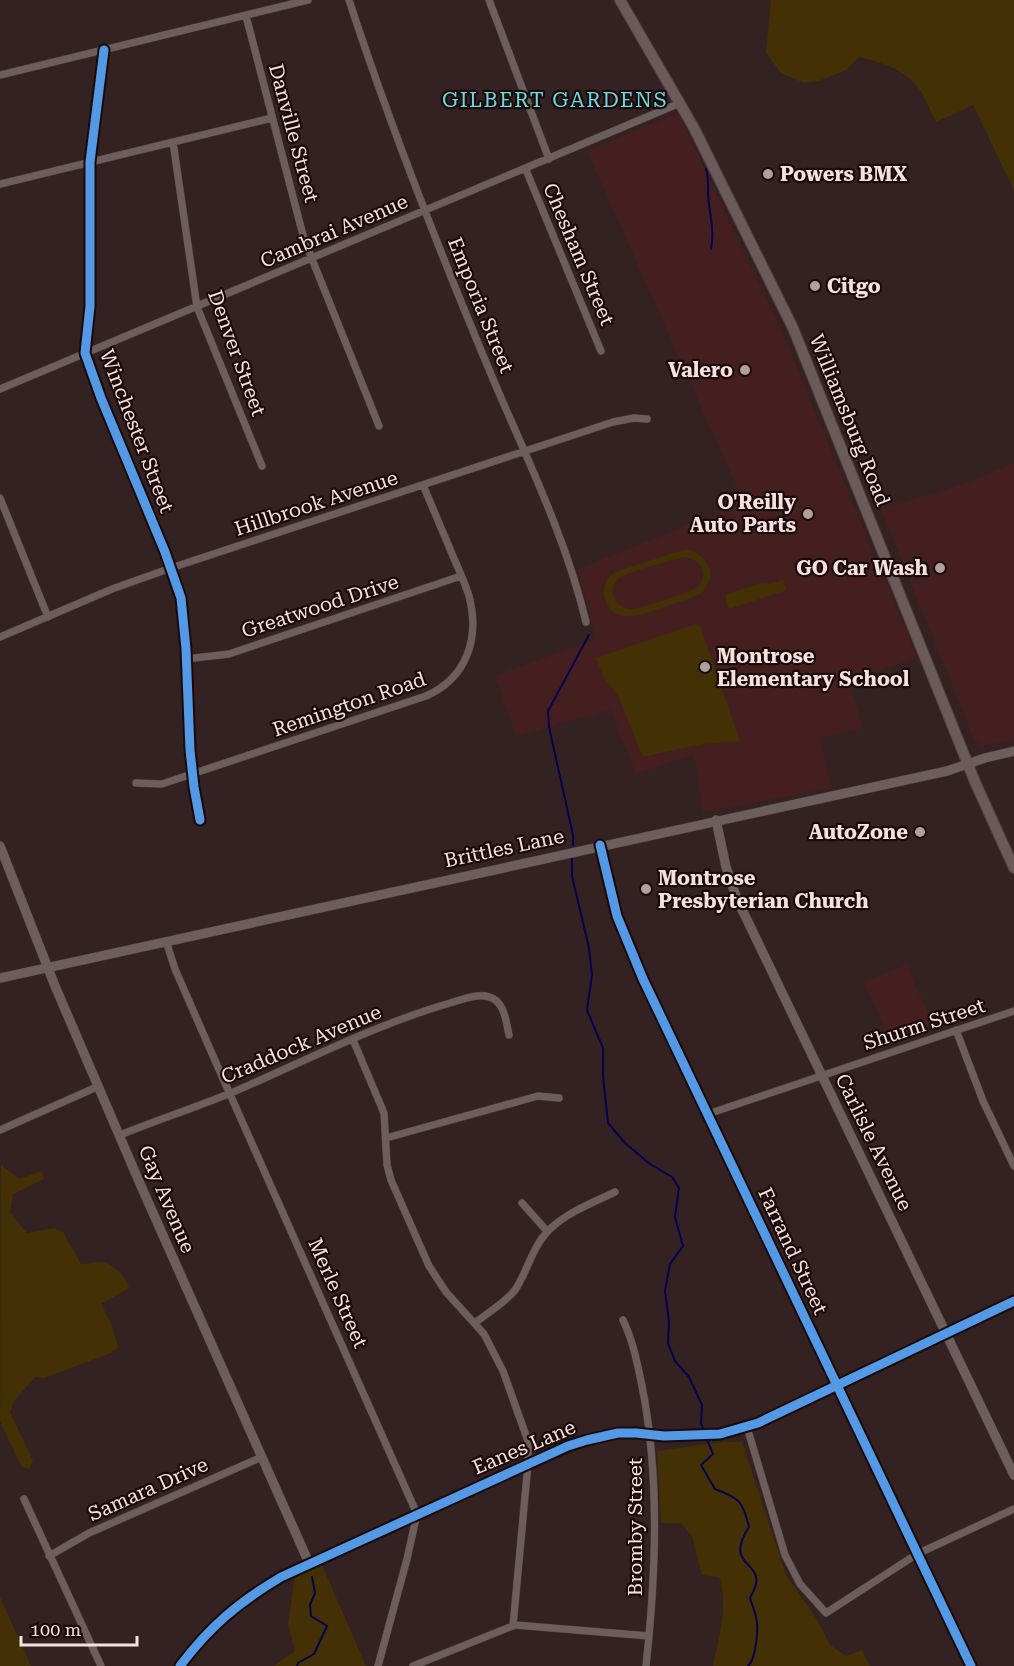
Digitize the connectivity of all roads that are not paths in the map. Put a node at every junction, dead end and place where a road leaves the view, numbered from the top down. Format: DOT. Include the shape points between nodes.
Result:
graph roads {
  1 [pos="308,0"];
  2 [pos="349,0"];
  3 [pos="489,0"];
  4 [pos="620,0"];
  5 [pos="246,15"];
  6 [pos="104,50"];
  7 [pos="0,75"];
  8 [pos="681,104"];
  9 [pos="272,118"];
  10 [pos="173,142"];
  11 [pos="549,159"];
  12 [pos="90,162"];
  13 [pos="526,170"];
  14 [pos="0,184"];
  15 [pos="425,212"];
  16 [pos="311,259"];
  17 [pos="197,307"];
  18 [pos="601,351"];
  19 [pos="85,353"];
  20 [pos="0,389"];
  21 [pos="647,419"];
  22 [pos="379,426"];
  23 [pos="524,451"];
  24 [pos="262,466"];
  25 [pos="423,485"];
  26 [pos="0,498"];
  27 [pos="171,568"];
  28 [pos="461,576"];
  29 [pos="48,617"];
  30 [pos="585,622"];
  31 [pos="0,637"];
  32 [pos="186,659"];
  33 [pos="1014,751"];
  34 [pos="968,765"];
  35 [pos="192,774"];
  36 [pos="136,783"];
  37 [pos="200,820"];
  38 [pos="716,820"];
  39 [pos="600,845"];
  40 [pos="0,846"];
  41 [pos="1014,868"];
  42 [pos="166,941"];
  43 [pos="48,967"];
  44 [pos="0,978"];
  45 [pos="1014,1011"];
  46 [pos="956,1030"];
  47 [pos="509,1035"];
  48 [pos="354,1040"];
  49 [pos="822,1075"];
  50 [pos="99,1086"];
  51 [pos="230,1093"];
  52 [pos="559,1098"];
  53 [pos="708,1114"];
  54 [pos="0,1130"];
  55 [pos="120,1135"];
  56 [pos="386,1138"];
  57 [pos="1014,1166"];
  58 [pos="615,1192"];
  59 [pos="522,1203"];
  60 [pos="548,1231"];
  61 [pos="1014,1301"];
  62 [pos="623,1320"];
  63 [pos="475,1323"];
  64 [pos="947,1333"];
  65 [pos="836,1384"];
  66 [pos="747,1427"];
  67 [pos="651,1435"];
  68 [pos="262,1457"];
  69 [pos="528,1464"];
  70 [pos="1014,1475"];
  71 [pos="24,1499"];
  72 [pos="1014,1509"];
  73 [pos="417,1514"];
  74 [pos="917,1554"];
  75 [pos="50,1556"];
  76 [pos="309,1563"];
  77 [pos="513,1626"];
  78 [pos="649,1635"];
  79 [pos="101,1666"];
  80 [pos="180,1666"];
  81 [pos="378,1666"];
  82 [pos="413,1666"];
  83 [pos="646,1666"];
  84 [pos="971,1666"];
  1 -- 5 [label="street"];
  2 -- 15 [label="street, Emporia Street"];
  3 -- 11 [label="street, Chesham Street"];
  4 -- 8 [label="main road, Williamsburg Road"];
  5 -- 6 [label="street"];
  5 -- 9 [label="street, Danville Street"];
  6 -- 7 [label="street"];
  6 -- 12 [label="street, Winchester Street"];
  8 -- 11 [label="street, Cambrai Avenue"];
  8 -- 34 [label="main road, Williamsburg Road" via="800,343"];
  9 -- 10 [label="street"];
  9 -- 16 [label="street, Danville Street"];
  10 -- 12 [label="street"];
  10 -- 17 [label="street, Denver Street"];
  11 -- 13 [label="street, Cambrai Avenue"];
  12 -- 14 [label="street"];
  12 -- 19 [label="street, Winchester Street" via="90,306"];
  13 -- 15 [label="street, Cambrai Avenue"];
  13 -- 18 [label="street, Chesham Street"];
  15 -- 16 [label="street, Cambrai Avenue"];
  15 -- 23 [label="street, Emporia Street"];
  16 -- 17 [label="street, Cambrai Avenue"];
  16 -- 22 [label="street, Danville Street"];
  17 -- 19 [label="street, Cambrai Avenue"];
  17 -- 24 [label="street, Denver Street"];
  19 -- 20 [label="street, Cambrai Avenue"];
  19 -- 27 [label="street, Winchester Street"];
  21 -- 23 [label="street, Hillbrook Avenue" via="613,422"];
  23 -- 25 [label="street, Hillbrook Avenue"];
  23 -- 30 [label="street, Emporia Street" via="564,549"];
  25 -- 27 [label="street, Hillbrook Avenue"];
  25 -- 28 [label="street, Remington Road"];
  26 -- 29 [label="street"];
  27 -- 29 [label="street, Hillbrook Avenue" via="112,588"];
  27 -- 32 [label="street, Winchester Street" via="183,609"];
  28 -- 32 [label="street, Greatwood Drive" via="229,654"];
  28 -- 35 [label="street, Remington Road" via="470,599 471,641 458,673 438,691"];
  29 -- 31 [label="street, Hillbrook Avenue"];
  32 -- 35 [label="street, Winchester Street"];
  33 -- 34 [label="street, Brittles Lane"];
  34 -- 38 [label="street, Brittles Lane"];
  34 -- 41 [label="main road, Williamsburg Road"];
  35 -- 36 [label="street, Remington Road" via="162,784"];
  35 -- 37 [label="street, Winchester Street"];
  38 -- 39 [label="street, Brittles Lane"];
  38 -- 49 [label="street, Carlisle Avenue" via="737,899"];
  39 -- 42 [label="street, Brittles Lane"];
  39 -- 53 [label="street, Farrand Street" via="622,929"];
  40 -- 43 [label="street, Gay Avenue"];
  42 -- 43 [label="street, Brittles Lane"];
  42 -- 51 [label="street, Merle Street"];
  43 -- 44 [label="street, Brittles Lane"];
  43 -- 50 [label="street, Gay Avenue"];
  45 -- 46 [label="street, Shurm Street"];
  46 -- 49 [label="street, Shurm Street"];
  46 -- 57 [label="street" via="983,1101"];
  47 -- 48 [label="street, Craddock Avenue" via="502,1007 496,1000 483,996 412,1016"];
  48 -- 51 [label="street, Craddock Avenue"];
  48 -- 56 [label="street" via="382,1105"];
  49 -- 53 [label="street, Shurm Street"];
  49 -- 64 [label="street, Carlisle Avenue"];
  50 -- 54 [label="street"];
  50 -- 55 [label="street, Gay Avenue"];
  51 -- 55 [label="street, Craddock Avenue"];
  51 -- 73 [label="street, Merle Street"];
  52 -- 56 [label="street" via="538,1096"];
  53 -- 65 [label="street, Farrand Street"];
  55 -- 68 [label="street, Gay Avenue"];
  56 -- 63 [label="street" via="391,1180 429,1266 446,1292"];
  58 -- 60 [label="street" via="563,1218"];
  59 -- 60 [label="street"];
  60 -- 63 [label="street" via="513,1293"];
  61 -- 64 [label="street, Eanes Lane"];
  62 -- 67 [label="street, Bromby Street" via="635,1352"];
  63 -- 69 [label="street" via="503,1371 528,1441"];
  64 -- 65 [label="street, Eanes Lane"];
  64 -- 70 [label="street, Carlisle Avenue"];
  65 -- 66 [label="street, Eanes Lane"];
  65 -- 74 [label="street, Farrand Street"];
  66 -- 67 [label="street, Eanes Lane" via="701,1436"];
  66 -- 74 [label="street" via="785,1555 800,1584 825,1612"];
  67 -- 69 [label="street, Eanes Lane" via="605,1435"];
  67 -- 78 [label="street, Bromby Street" via="654,1522"];
  68 -- 75 [label="street, Samara Drive" via="89,1533"];
  68 -- 76 [label="street, Gay Avenue"];
  69 -- 73 [label="street, Eanes Lane"];
  69 -- 77 [label="street"];
  71 -- 75 [label="street"];
  72 -- 74 [label="street"];
  73 -- 76 [label="street, Eanes Lane"];
  73 -- 81 [label="street"];
  74 -- 84 [label="street, Farrand Street"];
  75 -- 79 [label="street"];
  76 -- 80 [label="street, Eanes Lane" via="234,1608 207,1632"];
  77 -- 78 [label="street"];
  77 -- 82 [label="street"];
  78 -- 83 [label="street, Bromby Street"];
}
